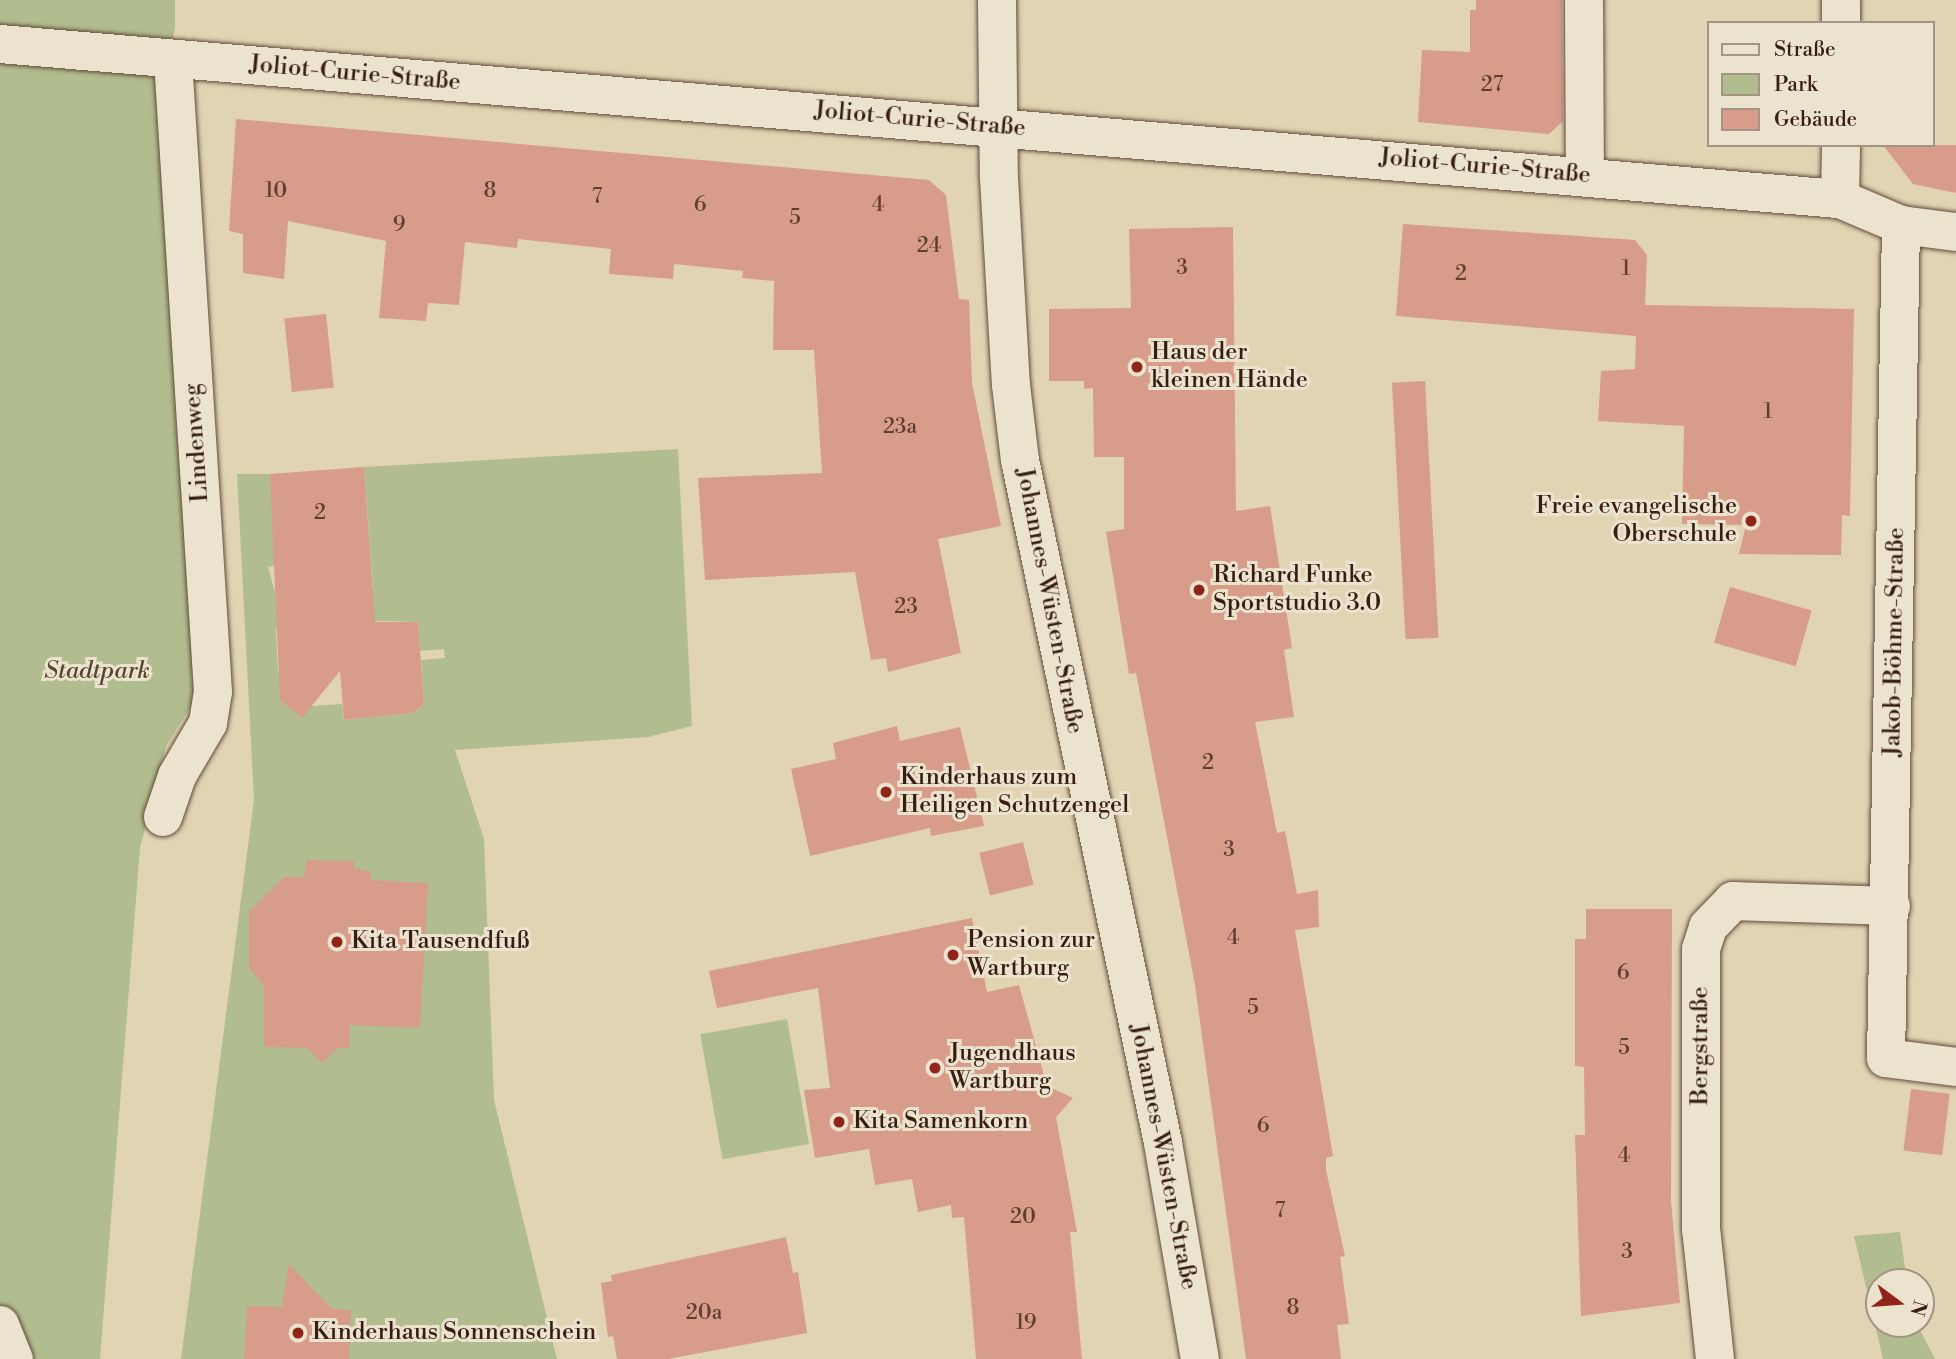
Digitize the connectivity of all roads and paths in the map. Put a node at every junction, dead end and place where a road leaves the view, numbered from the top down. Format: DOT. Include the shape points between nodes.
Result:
graph roads {
  1 [pos="997,0"];
  2 [pos="1584,0"];
  3 [pos="1841,0"];
  4 [pos="1841,21"];
  5 [pos="0,44"];
  6 [pos="173,59"];
  7 [pos="997,126"];
  8 [pos="1841,147"];
  9 [pos="1585,175"];
  10 [pos="1840,199"];
  11 [pos="1901,225"];
  12 [pos="1956,232"];
  13 [pos="163,817"];
  14 [pos="1891,906"];
  15 [pos="1956,1068"];
  16 [pos="0,1325"];
  17 [pos="14,1359"];
  18 [pos="1200,1359"];
  19 [pos="1715,1359"];
  1 -- 7 [label="street, Johannes-Wüsten-Straße"];
  2 -- 9 [label="street"];
  3 -- 4 [label="street"];
  5 -- 6 [label="street, Joliot-Curie-Straße"];
  6 -- 7 [label="street, Joliot-Curie-Straße"];
  6 -- 13 [label="street, Lindenweg" via="214,692 208,723 177,776"];
  7 -- 9 [label="street, Joliot-Curie-Straße"];
  7 -- 18 [label="street, Johannes-Wüsten-Straße" via="1011,385 1020,460 1163,1143"];
  8 -- 10 [label="street"];
  9 -- 10 [label="street, Joliot-Curie-Straße"];
  10 -- 11 [label="street, Joliot-Curie-Straße"];
  11 -- 12 [label="street, Joliot-Curie-Straße"];
  11 -- 14 [label="street, Jakob-Böhme-Straße"];
  14 -- 15 [label="street, Jakob-Böhme-Straße" via="1886,1058"];
  14 -- 19 [label="street, Bergstraße" via="1732,901 1708,927 1701,949 1702,1229"];
  16 -- 17 [label="street"];
}
